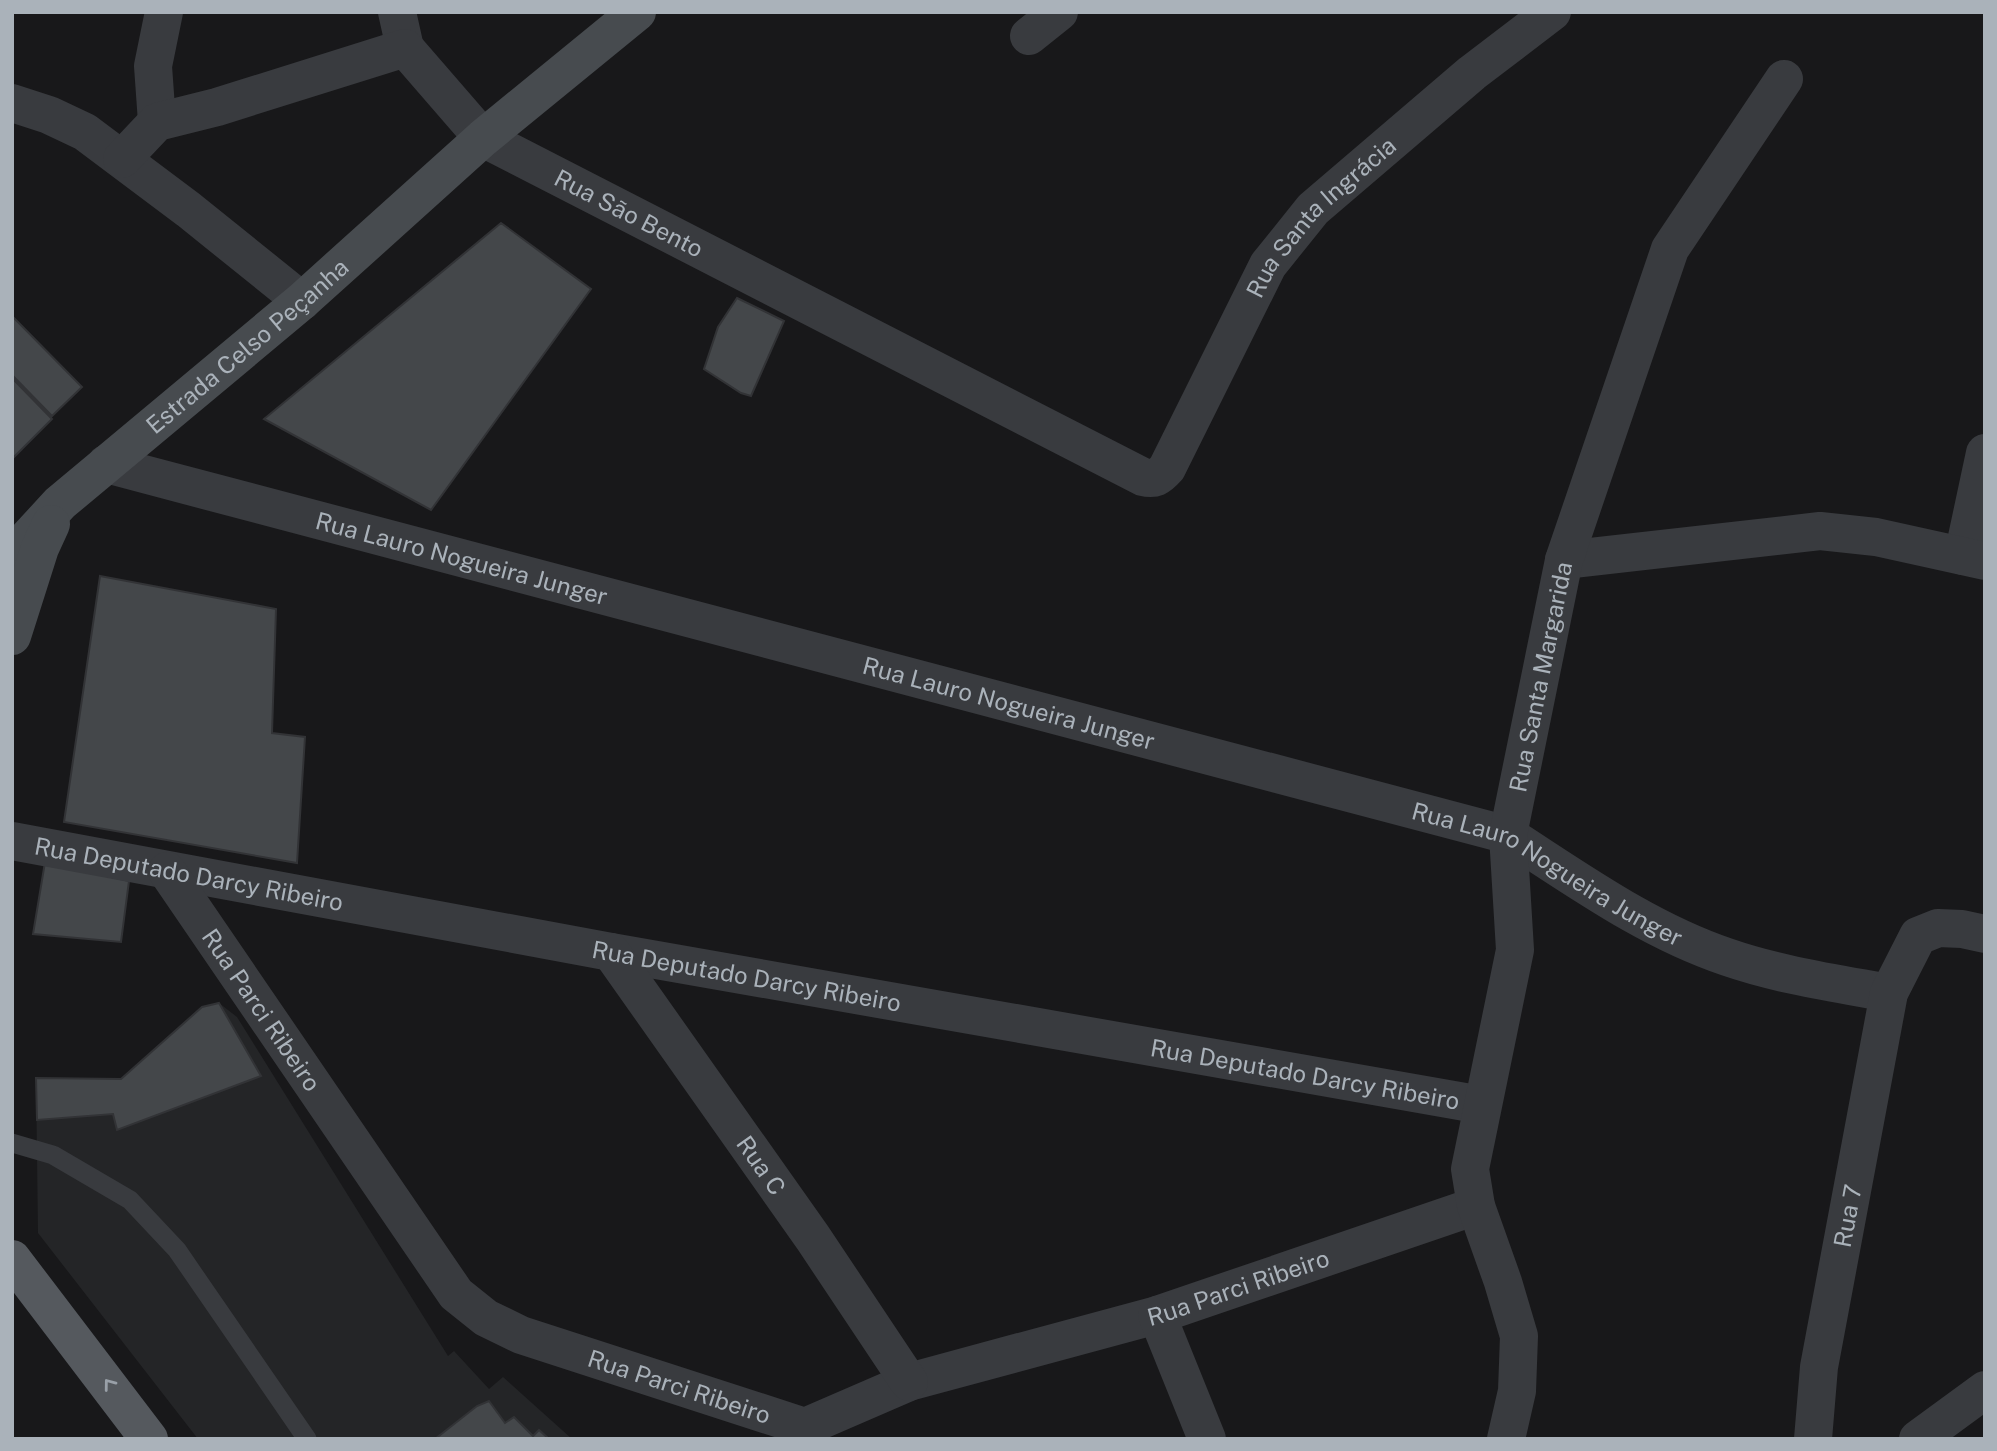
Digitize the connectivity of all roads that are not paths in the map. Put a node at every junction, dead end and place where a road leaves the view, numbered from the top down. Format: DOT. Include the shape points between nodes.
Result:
graph roads {
  1 [pos="164,12"];
  2 [pos="1059,12"];
  3 [pos="1552,12"];
  4 [pos="635,14"];
  5 [pos="401,30"];
  6 [pos="1029,36"];
  7 [pos="1784,79"];
  8 [pos="12,103"];
  9 [pos="157,122"];
  10 [pos="483,138"];
  11 [pos="122,159"];
  12 [pos="302,301"];
  13 [pos="1985,453"];
  14 [pos="106,464"];
  15 [pos="1159,477"];
  16 [pos="61,503"];
  17 [pos="12,555"];
  18 [pos="1974,558"];
  19 [pos="1564,560"];
  20 [pos="12,636"];
  21 [pos="1508,835"];
  22 [pos="12,841"];
  23 [pos="167,871"];
  24 [pos="1985,934"];
  25 [pos="611,952"];
  26 [pos="1889,993"];
  27 [pos="1482,1105"];
  28 [pos="12,1143"];
  29 [pos="1476,1206"];
  30 [pos="12,1259"];
  31 [pos="1157,1315"];
  32 [pos="909,1382"];
  33 [pos="1985,1390"];
  34 [pos="808,1433"];
  35 [pos="149,1439"];
  36 [pos="307,1439"];
  37 [pos="1207,1439"];
  38 [pos="1506,1439"];
  39 [pos="1813,1439"];
  40 [pos="1918,1439"];
  1 -- 9 [label="street" via="153,66"];
  2 -- 6 [label="street"];
  3 -- 15 [label="street, Rua Santa Ingrácia" via="1472,73 1313,209 1268,265"];
  4 -- 10 [label="main road, Estrada Celso Peçanha"];
  5 -- 9 [label="street, Rua São Bento" via="217,107"];
  5 -- 10 [label="street, Rua São Bento"];
  7 -- 19 [label="street, Rua Santa Margarida" via="1670,249"];
  8 -- 11 [label="street" via="85,132"];
  9 -- 11 [label="street"];
  10 -- 12 [label="main road, Estrada Celso Peçanha"];
  10 -- 15 [label="street, Rua São Bento" via="1143,477"];
  11 -- 12 [label="street"];
  12 -- 14 [label="main road, Estrada Celso Peçanha"];
  13 -- 18 [label="street"];
  14 -- 16 [label="main road, Estrada Celso Peçanha"];
  14 -- 21 [label="street, Rua Lauro Nogueira Junger"];
  16 -- 17 [label="main road, Estrada Celso Peçanha"];
  16 -- 20 [label="main road" via="40,548"];
  18 -- 19 [label="street" via="1877,537 1821,531"];
  19 -- 21 [label="street, Rua Santa Margarida"];
  21 -- 26 [label="street, Rua Lauro Nogueira Junger" via="1641,920 1726,957"];
  21 -- 27 [label="street, Rua Santa Margarida" via="1515,950"];
  22 -- 23 [label="street, Rua Deputado Darcy Ribeiro"];
  23 -- 25 [label="street, Rua Deputado Darcy Ribeiro"];
  23 -- 34 [label="street, Rua Parci Ribeiro" via="456,1294 486,1318 521,1335"];
  24 -- 26 [label="street, Rua 7" via="1938,928 1918,936"];
  25 -- 27 [label="street, Rua Deputado Darcy Ribeiro"];
  25 -- 32 [label="street, Rua C"];
  26 -- 39 [label="street, Rua 7" via="1818,1367"];
  27 -- 29 [label="street, Rua Santa Margarida" via="1470,1169"];
  28 -- 36 [label="lane" via="53,1155 130,1200 177,1250"];
  29 -- 31 [label="street, Rua Parci Ribeiro"];
  29 -- 38 [label="street, Rua Santa Margarida" via="1518,1336 1517,1391"];
  35 -- 30 [label="main road, one-way"];
  31 -- 32 [label="street, Rua Parci Ribeiro"];
  31 -- 37 [label="street"];
  32 -- 34 [label="street, Rua Parci Ribeiro"];
  33 -- 40 [label="street"];
}
